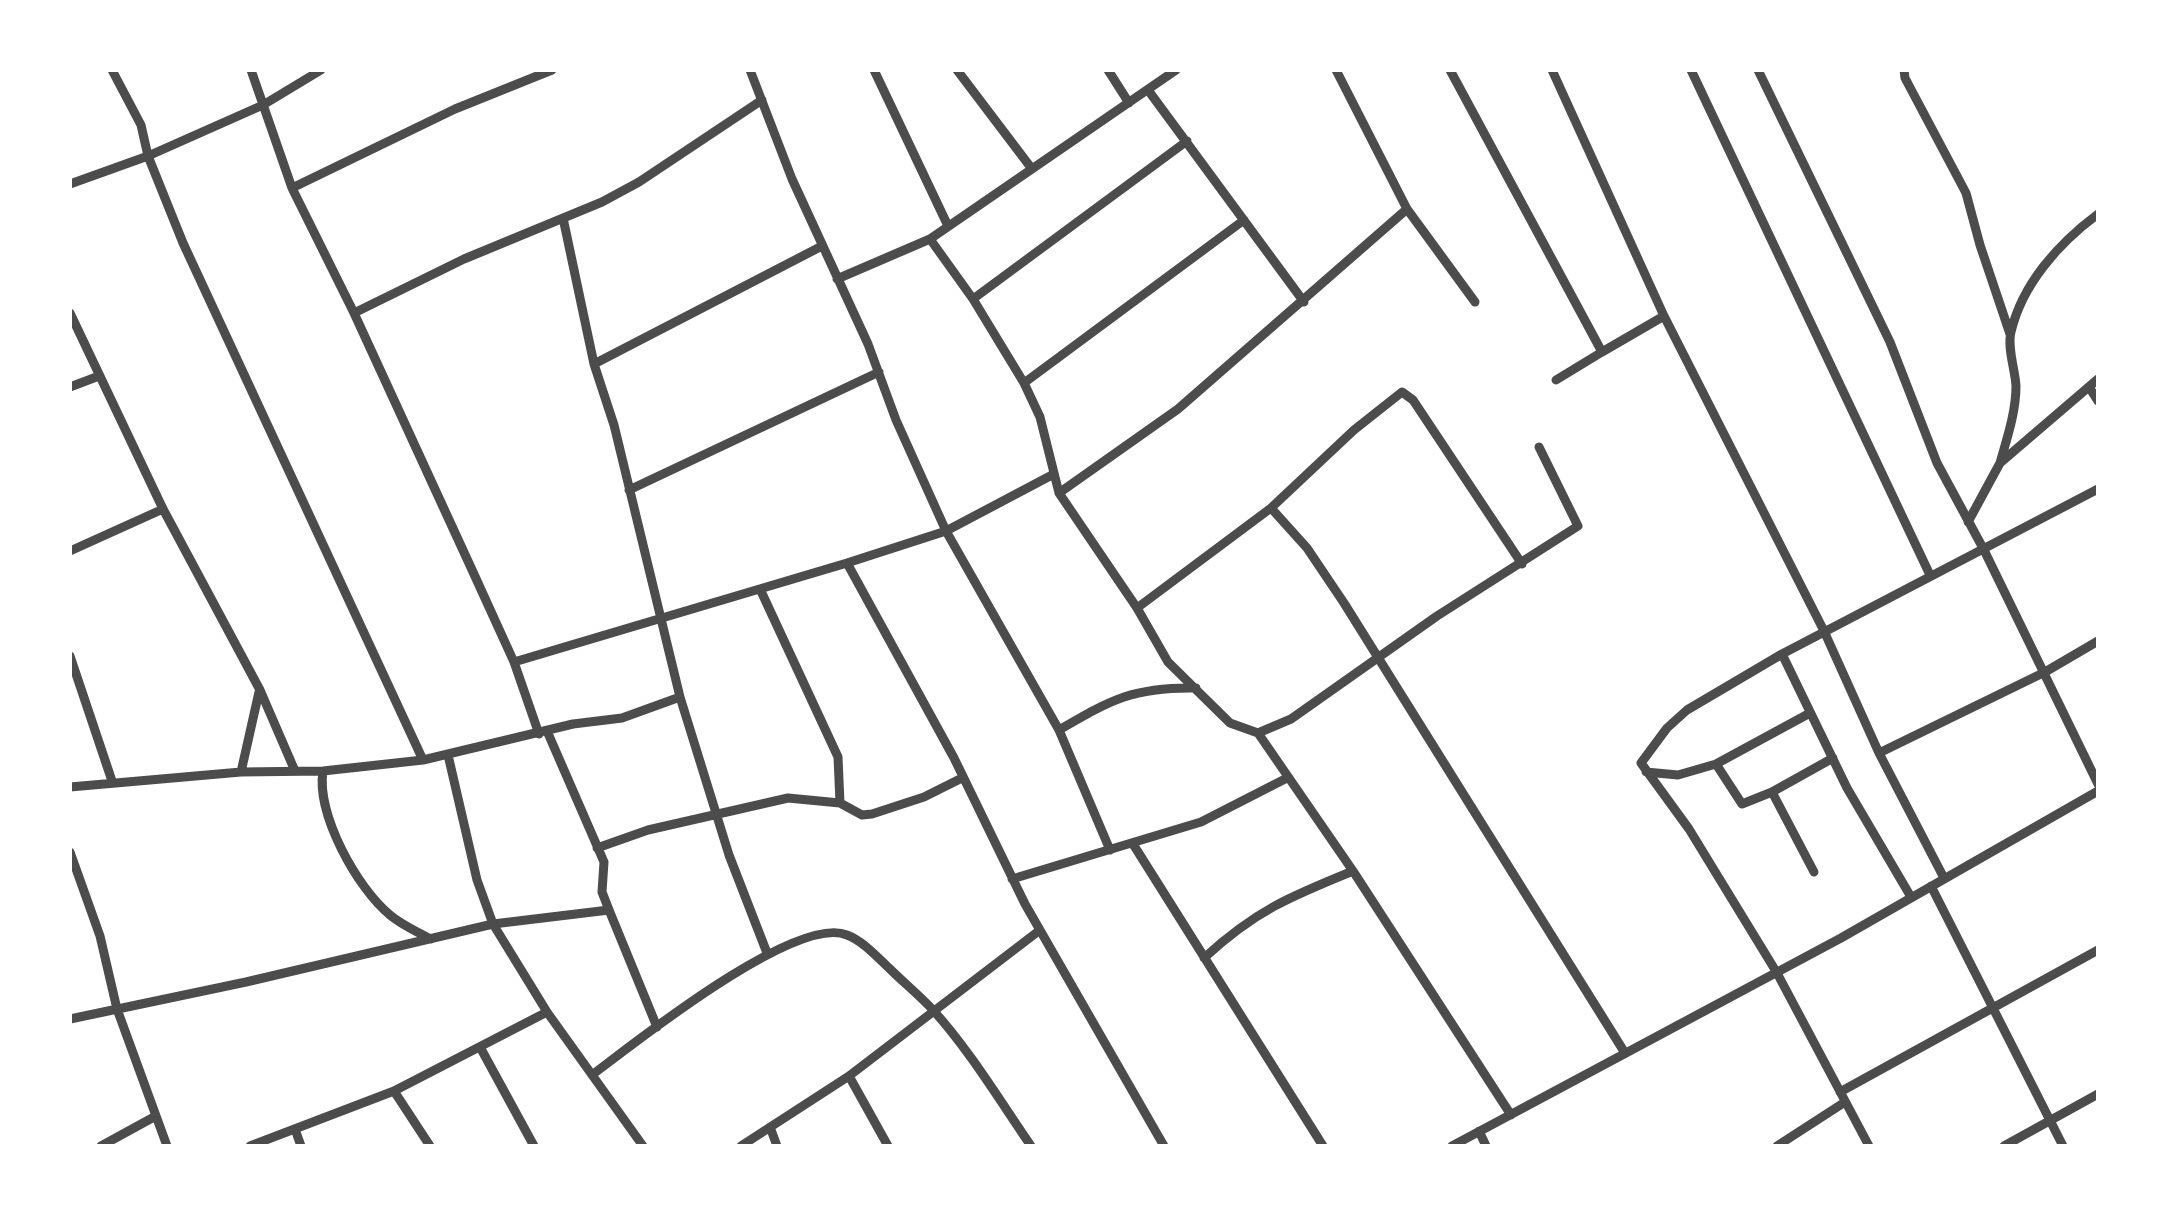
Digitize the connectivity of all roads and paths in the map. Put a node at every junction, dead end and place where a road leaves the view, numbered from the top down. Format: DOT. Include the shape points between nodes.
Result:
graph roads {
  1 [pos="112,70"];
  2 [pos="251,70"];
  3 [pos="320,70"];
  4 [pos="552,70"];
  5 [pos="750,70"];
  6 [pos="874,70"];
  7 [pos="956,70"];
  8 [pos="1108,70"];
  9 [pos="1176,70"];
  10 [pos="1336,70"];
  11 [pos="1450,70"];
  12 [pos="1552,70"];
  13 [pos="1692,70"];
  14 [pos="1758,70"];
  15 [pos="1904,70"];
  16 [pos="1148,90"];
  17 [pos="762,100"];
  18 [pos="1129,103"];
  19 [pos="263,105"];
  20 [pos="1187,141"];
  21 [pos="148,156"];
  22 [pos="1032,169"];
  23 [pos="70,184"];
  24 [pos="292,188"];
  25 [pos="1407,209"];
  26 [pos="2098,214"];
  27 [pos="563,218"];
  28 [pos="1244,220"];
  29 [pos="948,226"];
  30 [pos="930,239"];
  31 [pos="822,246"];
  32 [pos="838,279"];
  33 [pos="973,299"];
  34 [pos="1304,302"];
  35 [pos="1474,302"];
  36 [pos="70,313"];
  37 [pos="354,313"];
  38 [pos="1664,316"];
  39 [pos="2010,334"];
  40 [pos="1602,352"];
  41 [pos="594,364"];
  42 [pos="879,372"];
  43 [pos="99,376"];
  44 [pos="1556,380"];
  45 [pos="1024,382"];
  46 [pos="2094,383"];
  47 [pos="70,387"];
  48 [pos="2098,402"];
  49 [pos="1539,447"];
  50 [pos="2000,463"];
  51 [pos="1052,475"];
  52 [pos="2098,489"];
  53 [pos="629,490"];
  54 [pos="1059,493"];
  55 [pos="163,508"];
  56 [pos="1271,508"];
  57 [pos="1968,522"];
  58 [pos="946,531"];
  59 [pos="1984,550"];
  60 [pos="70,552"];
  61 [pos="848,563"];
  62 [pos="1522,564"];
  63 [pos="1930,575"];
  64 [pos="760,589"];
  65 [pos="1136,608"];
  66 [pos="661,619"];
  67 [pos="1824,631"];
  68 [pos="2098,641"];
  69 [pos="1782,654"];
  70 [pos="70,656"];
  71 [pos="1378,658"];
  72 [pos="514,662"];
  73 [pos="2044,672"];
  74 [pos="1196,688"];
  75 [pos="260,690"];
  76 [pos="680,697"];
  77 [pos="1810,713"];
  78 [pos="1059,730"];
  79 [pos="543,733"];
  80 [pos="1258,733"];
  81 [pos="1879,753"];
  82 [pos="448,755"];
  83 [pos="1833,758"];
  84 [pos="423,760"];
  85 [pos="1716,764"];
  86 [pos="294,771"];
  87 [pos="323,771"];
  88 [pos="241,772"];
  89 [pos="1646,772"];
  90 [pos="962,778"];
  91 [pos="1286,778"];
  92 [pos="112,781"];
  93 [pos="70,787"];
  94 [pos="2098,787"];
  95 [pos="1772,792"];
  96 [pos="840,803"];
  97 [pos="718,816"];
  98 [pos="1133,844"];
  99 [pos="597,848"];
  100 [pos="1110,850"];
  101 [pos="70,852"];
  102 [pos="1352,871"];
  103 [pos="1814,872"];
  104 [pos="1944,878"];
  105 [pos="1012,879"];
  106 [pos="1931,886"];
  107 [pos="1911,898"];
  108 [pos="609,910"];
  109 [pos="492,924"];
  110 [pos="1040,930"];
  111 [pos="430,938"];
  112 [pos="2098,950"];
  113 [pos="767,954"];
  114 [pos="1204,958"];
  115 [pos="1777,972"];
  116 [pos="1990,1007"];
  117 [pos="117,1009"];
  118 [pos="934,1010"];
  119 [pos="547,1012"];
  120 [pos="70,1019"];
  121 [pos="656,1026"];
  122 [pos="480,1047"];
  123 [pos="1625,1053"];
  124 [pos="592,1075"];
  125 [pos="849,1076"];
  126 [pos="394,1091"];
  127 [pos="2098,1094"];
  128 [pos="1843,1097"];
  129 [pos="1510,1115"];
  130 [pos="154,1117"];
  131 [pos="2049,1120"];
  132 [pos="770,1127"];
  133 [pos="295,1129"];
  134 [pos="1479,1131"];
  135 [pos="255,1145"];
  136 [pos="100,1146"];
  137 [pos="167,1146"];
  138 [pos="301,1146"];
  139 [pos="430,1146"];
  140 [pos="534,1146"];
  141 [pos="643,1146"];
  142 [pos="741,1146"];
  143 [pos="777,1146"];
  144 [pos="888,1146"];
  145 [pos="1031,1146"];
  146 [pos="1164,1146"];
  147 [pos="1322,1146"];
  148 [pos="1452,1146"];
  149 [pos="1486,1146"];
  150 [pos="1777,1146"];
  151 [pos="1869,1146"];
  152 [pos="2004,1146"];
  153 [pos="2064,1146"];
  1 -- 21 [label="street" via="141,124"];
  2 -- 19 [label="street"];
  3 -- 19 [label="street"];
  4 -- 24 [label="street"];
  5 -- 17 [label="street"];
  6 -- 29 [label="street"];
  7 -- 22 [label="street"];
  8 -- 18 [label="street"];
  9 -- 16 [label="street"];
  10 -- 25 [label="street"];
  11 -- 40 [label="street"];
  12 -- 38 [label="street"];
  13 -- 63 [label="street"];
  14 -- 57 [label="street" via="1890,342"];
  15 -- 39 [label="street" via="1966,192"];
  16 -- 18 [label="street"];
  16 -- 20 [label="street"];
  17 -- 27 [label="street" via="639,182"];
  17 -- 31 [label="street"];
  18 -- 22 [label="street"];
  19 -- 21 [label="street"];
  19 -- 24 [label="street"];
  20 -- 28 [label="street"];
  20 -- 33 [label="street"];
  21 -- 23 [label="street"];
  21 -- 84 [label="street"];
  22 -- 29 [label="street"];
  24 -- 37 [label="street"];
  25 -- 34 [label="street"];
  25 -- 35 [label="street"];
  26 -- 39 [label="street" via="2032,278"];
  27 -- 37 [label="street"];
  27 -- 41 [label="street"];
  28 -- 34 [label="street"];
  28 -- 45 [label="street"];
  29 -- 30 [label="street"];
  30 -- 32 [label="street"];
  30 -- 33 [label="street"];
  31 -- 32 [label="street"];
  31 -- 41 [label="street"];
  32 -- 42 [label="street"];
  33 -- 45 [label="street"];
  34 -- 54 [label="street" via="1178,409"];
  36 -- 43 [label="street"];
  37 -- 72 [label="street"];
  38 -- 40 [label="street"];
  38 -- 67 [label="street"];
  39 -- 50 [label="street" via="2016,388"];
  40 -- 44 [label="street"];
  41 -- 53 [label="street"];
  42 -- 53 [label="street"];
  42 -- 58 [label="street"];
  43 -- 47 [label="street"];
  43 -- 55 [label="street"];
  45 -- 51 [label="street"];
  46 -- 48 [label="street"];
  46 -- 50 [label="street"];
  49 -- 62 [label="street" via="1578,526"];
  50 -- 57 [label="street"];
  51 -- 54 [label="street"];
  51 -- 58 [label="street"];
  52 -- 59 [label="street"];
  53 -- 66 [label="street"];
  54 -- 65 [label="street"];
  55 -- 60 [label="street"];
  55 -- 75 [label="street"];
  56 -- 62 [label="street" via="1402,392"];
  56 -- 65 [label="street"];
  56 -- 71 [label="street" via="1308,548"];
  57 -- 59 [label="street"];
  58 -- 61 [label="street"];
  58 -- 78 [label="street"];
  59 -- 63 [label="street"];
  59 -- 73 [label="street"];
  61 -- 64 [label="street"];
  61 -- 90 [label="street"];
  62 -- 71 [label="street"];
  63 -- 67 [label="street"];
  64 -- 66 [label="street"];
  64 -- 96 [label="street" via="838,757"];
  65 -- 74 [label="street" via="1168,662"];
  66 -- 72 [label="street"];
  66 -- 76 [label="street"];
  67 -- 69 [label="street"];
  67 -- 81 [label="street"];
  68 -- 73 [label="street"];
  69 -- 77 [label="street"];
  69 -- 89 [label="street" via="1677,719 1641,763"];
  70 -- 92 [label="street"];
  71 -- 80 [label="street" via="1291,719"];
  71 -- 123 [label="street"];
  72 -- 79 [label="street"];
  73 -- 81 [label="street"];
  73 -- 94 [label="street"];
  74 -- 78 [label="street" via="1113,698"];
  74 -- 80 [label="street" via="1230,723"];
  75 -- 86 [label="street"];
  75 -- 88 [label="street"];
  76 -- 79 [label="street" via="622,718"];
  76 -- 97 [label="street"];
  77 -- 83 [label="street"];
  77 -- 85 [label="street"];
  78 -- 100 [label="street"];
  79 -- 82 [label="street"];
  79 -- 99 [label="street"];
  80 -- 91 [label="street"];
  81 -- 104 [label="street"];
  82 -- 84 [label="street"];
  82 -- 109 [label="street"];
  83 -- 95 [label="street"];
  83 -- 107 [label="street"];
  84 -- 87 [label="street"];
  85 -- 89 [label="street" via="1678,775"];
  85 -- 95 [label="street" via="1742,804"];
  86 -- 87 [label="street"];
  86 -- 88 [label="street"];
  87 -- 111 [label="street" via="324,802 356,872 387,913"];
  88 -- 92 [label="street"];
  89 -- 115 [label="street"];
  90 -- 96 [label="street" via="872,814"];
  90 -- 105 [label="street"];
  91 -- 98 [label="street" via="1219,815"];
  91 -- 102 [label="street"];
  92 -- 93 [label="street"];
  94 -- 104 [label="street"];
  95 -- 103 [label="street"];
  96 -- 97 [label="street" via="788,798"];
  97 -- 99 [label="street"];
  97 -- 113 [label="street"];
  98 -- 100 [label="street"];
  98 -- 114 [label="street"];
  99 -- 108 [label="street"];
  100 -- 105 [label="street"];
  101 -- 117 [label="street"];
  102 -- 114 [label="street" via="1276,902"];
  102 -- 129 [label="street"];
  104 -- 106 [label="street"];
  105 -- 110 [label="street"];
  106 -- 107 [label="street"];
  106 -- 116 [label="street"];
  107 -- 115 [label="street"];
  108 -- 109 [label="street"];
  108 -- 121 [label="street"];
  109 -- 111 [label="street"];
  109 -- 119 [label="street"];
  110 -- 118 [label="street"];
  110 -- 146 [label="street"];
  111 -- 117 [label="street"];
  112 -- 116 [label="street"];
  113 -- 118 [label="street" via="791,942 846,934"];
  113 -- 121 [label="street"];
  114 -- 147 [label="street"];
  115 -- 123 [label="street"];
  115 -- 128 [label="street"];
  116 -- 128 [label="street"];
  116 -- 131 [label="street"];
  117 -- 120 [label="street"];
  117 -- 130 [label="street"];
  118 -- 125 [label="street"];
  118 -- 145 [label="street"];
  119 -- 122 [label="street"];
  119 -- 124 [label="street"];
  121 -- 124 [label="street"];
  122 -- 126 [label="street"];
  122 -- 140 [label="street"];
  123 -- 129 [label="street"];
  124 -- 141 [label="street"];
  125 -- 132 [label="street"];
  125 -- 144 [label="street"];
  126 -- 133 [label="street"];
  126 -- 139 [label="street"];
  127 -- 131 [label="street"];
  128 -- 150 [label="street"];
  128 -- 151 [label="street"];
  129 -- 134 [label="street"];
  130 -- 136 [label="street"];
  130 -- 137 [label="street"];
  131 -- 152 [label="street"];
  131 -- 153 [label="street"];
  132 -- 142 [label="street"];
  132 -- 143 [label="street"];
  133 -- 135 [label="street"];
  133 -- 138 [label="street"];
  134 -- 148 [label="street"];
  134 -- 149 [label="street"];
}
